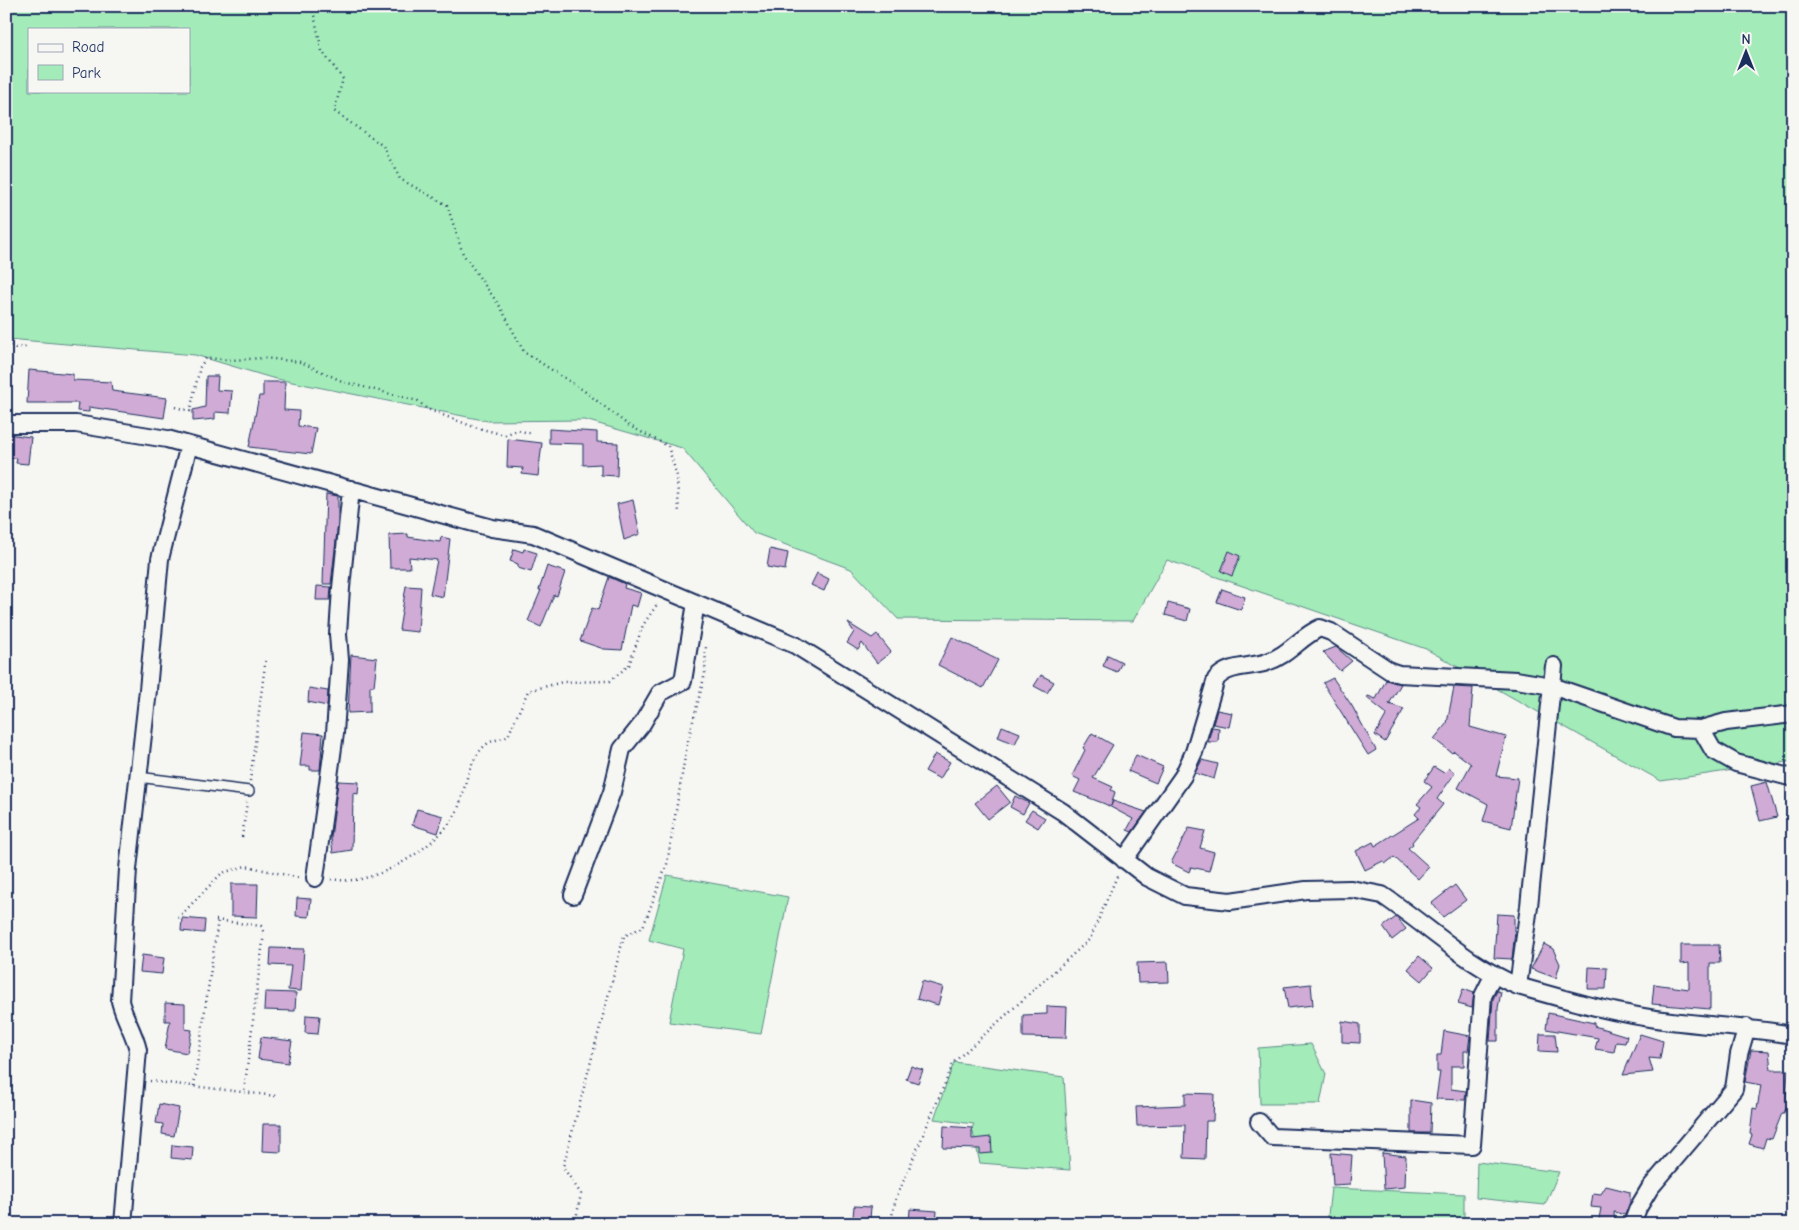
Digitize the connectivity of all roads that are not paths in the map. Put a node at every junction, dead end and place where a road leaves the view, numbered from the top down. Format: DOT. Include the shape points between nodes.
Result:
graph roads {
  1 [pos="6,424"];
  2 [pos="189,445"];
  3 [pos="351,489"];
  4 [pos="696,603"];
  5 [pos="1554,666"];
  6 [pos="1552,686"];
  7 [pos="1793,714"];
  8 [pos="1701,729"];
  9 [pos="138,777"];
  10 [pos="1793,778"];
  11 [pos="249,791"];
  12 [pos="1124,860"];
  13 [pos="315,878"];
  14 [pos="573,895"];
  15 [pos="1494,974"];
  16 [pos="1518,986"];
  17 [pos="1747,1027"];
  18 [pos="1793,1035"];
  19 [pos="1259,1122"];
  20 [pos="123,1224"];
  21 [pos="1632,1224"];
  1 -- 2 [label="street" via="76,424"];
  2 -- 3 [label="street"];
  2 -- 9 [label="street" via="160,559"];
  3 -- 4 [label="street" via="492,528 532,534"];
  3 -- 13 [label="street" via="338,634 340,660 335,733"];
  4 -- 12 [label="street" via="795,645 1063,812"];
  4 -- 14 [label="street" via="683,681 660,693 642,724 622,749 612,792"];
  5 -- 6 [label="street"];
  6 -- 8 [label="street" via="1674,728"];
  6 -- 12 [label="street" via="1516,680 1398,674 1320,628 1268,662 1231,669 1216,679 1194,752 1183,776"];
  6 -- 16 [label="street"];
  7 -- 8 [label="street" via="1726,722"];
  8 -- 10 [label="street" via="1713,750 1736,763"];
  9 -- 11 [label="lane"];
  9 -- 20 [label="street" via="128,869 120,1001 138,1050"];
  12 -- 15 [label="street" via="1185,896 1230,901 1306,890 1350,889 1382,895"];
  15 -- 16 [label="street"];
  15 -- 19 [label="street" via="1482,996 1472,1145 1272,1137"];
  16 -- 17 [label="street" via="1661,1019"];
  17 -- 18 [label="street"];
  17 -- 21 [label="street" via="1734,1089 1650,1188"];
}
